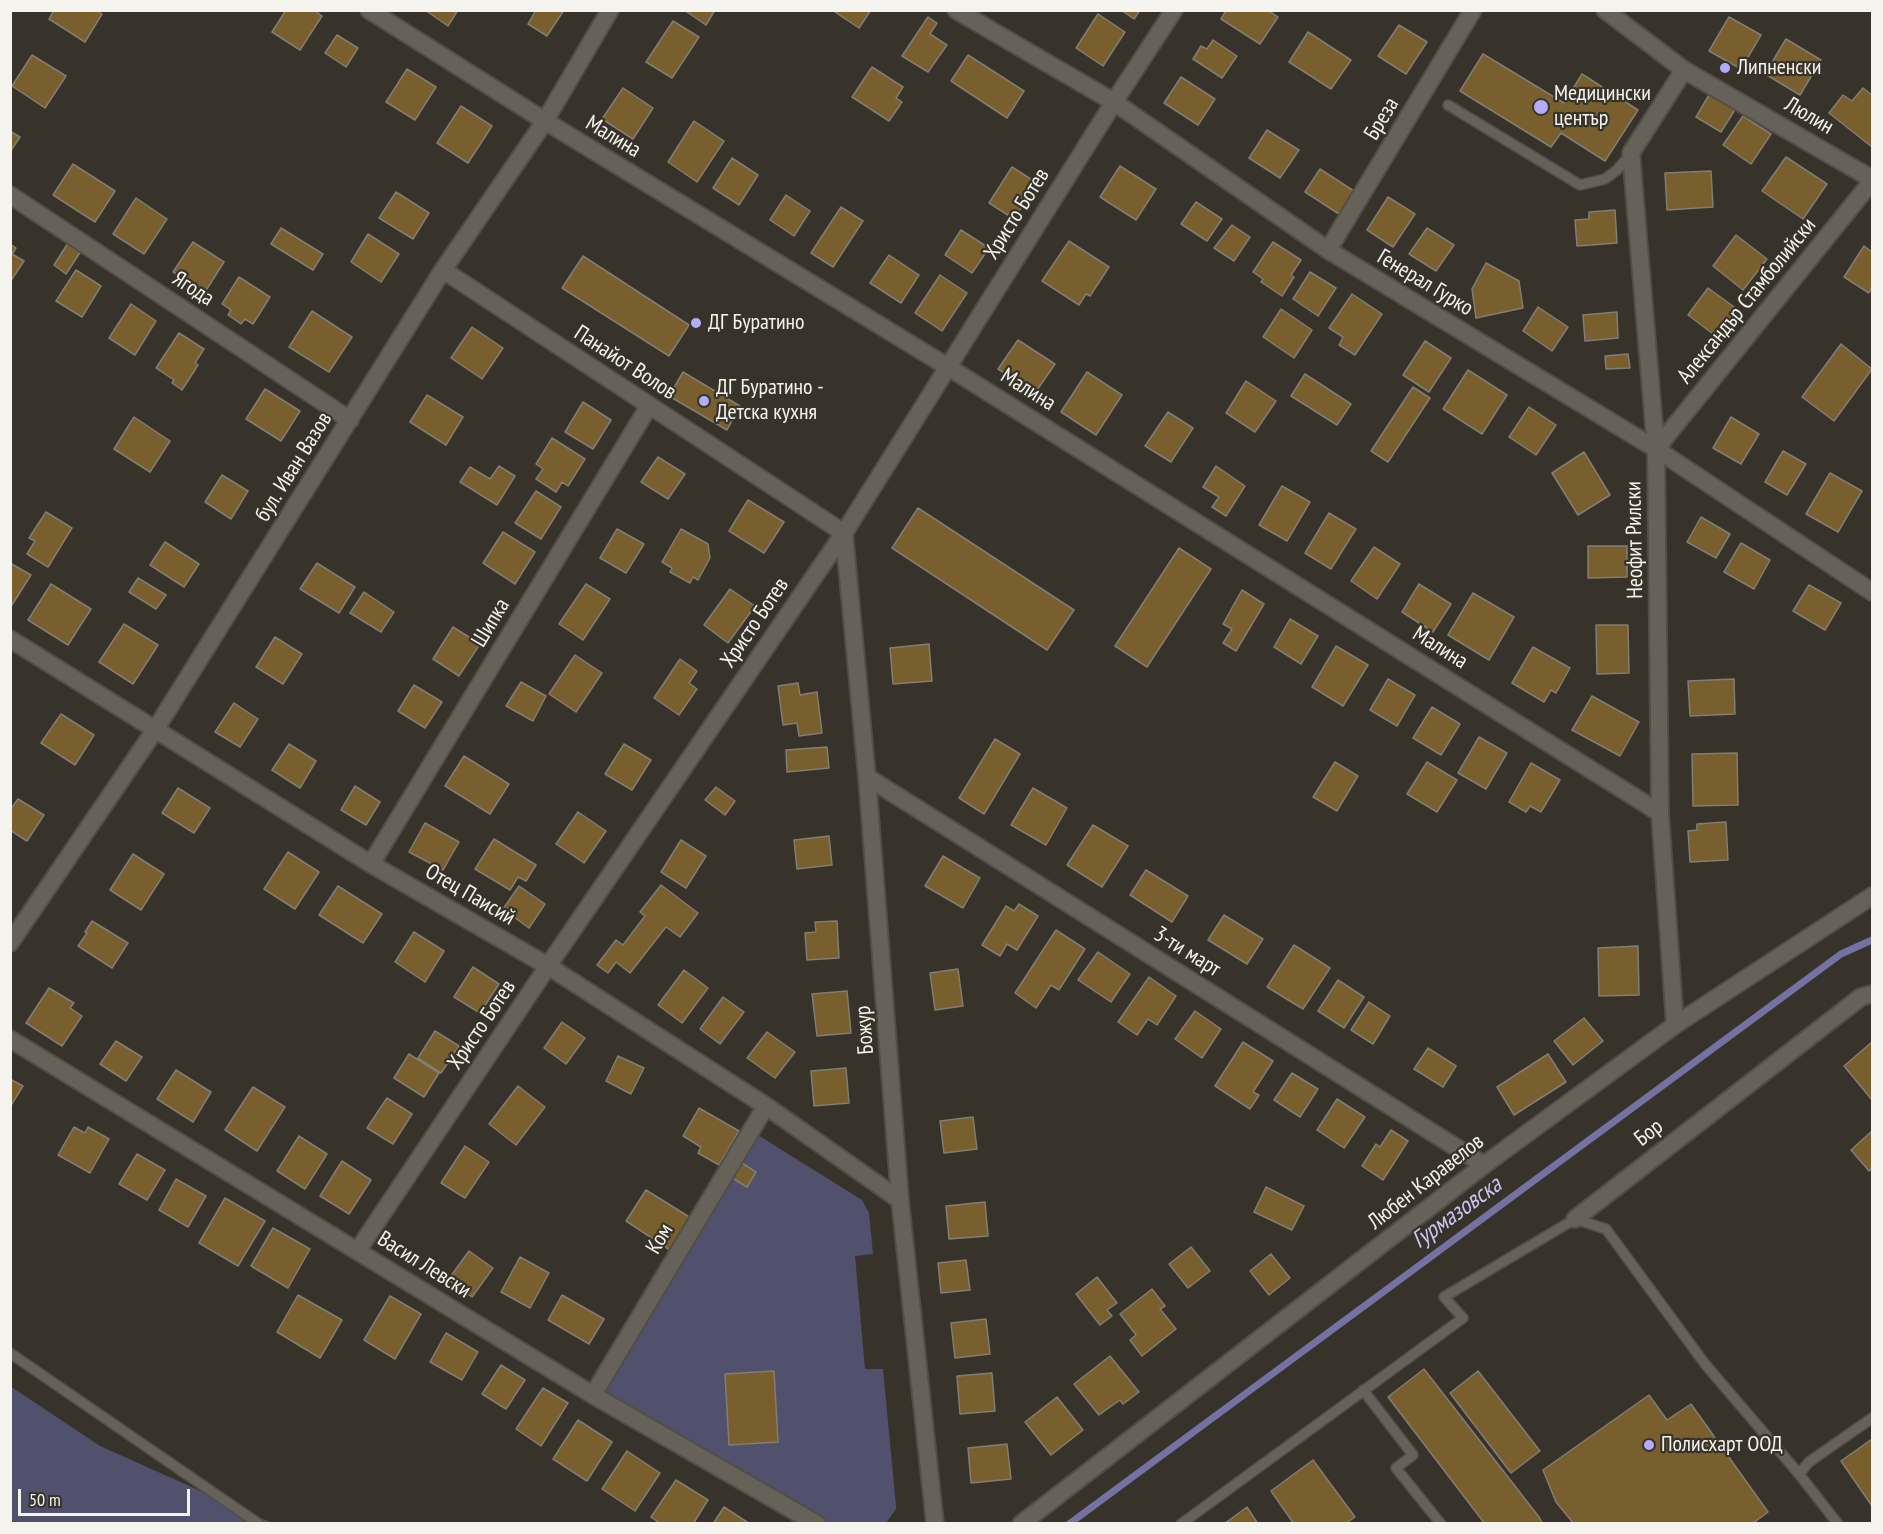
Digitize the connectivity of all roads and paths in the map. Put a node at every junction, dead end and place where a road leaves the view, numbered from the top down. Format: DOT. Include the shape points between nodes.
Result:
graph roads {
  1 [pos="369,10"];
  2 [pos="610,10"];
  3 [pos="956,10"];
  4 [pos="1174,10"];
  5 [pos="1473,10"];
  6 [pos="1605,10"];
  7 [pos="1684,70"];
  8 [pos="1114,102"];
  9 [pos="1448,105"];
  10 [pos="545,121"];
  11 [pos="1631,153"];
  12 [pos="1872,180"];
  13 [pos="10,195"];
  14 [pos="1329,250"];
  15 [pos="443,270"];
  16 [pos="948,367"];
  17 [pos="649,406"];
  18 [pos="350,420"];
  19 [pos="1656,449"];
  20 [pos="844,533"];
  21 [pos="1872,592"];
  22 [pos="10,639"];
  23 [pos="155,730"];
  24 [pos="867,777"];
  25 [pos="1660,813"];
  26 [pos="371,864"];
  27 [pos="1872,896"];
  28 [pos="10,944"];
  29 [pos="548,966"];
  30 [pos="1872,994"];
  31 [pos="1675,1024"];
  32 [pos="10,1038"];
  33 [pos="765,1106"];
  34 [pos="1484,1165"];
  35 [pos="900,1200"];
  36 [pos="1575,1219"];
  37 [pos="358,1250"];
  38 [pos="10,1353"];
  39 [pos="1363,1390"];
  40 [pos="593,1395"];
  41 [pos="1872,1418"];
  42 [pos="1799,1474"];
  43 [pos="1440,1523"];
  44 [pos="259,1524"];
  45 [pos="818,1524"];
  46 [pos="934,1524"];
  47 [pos="1021,1524"];
  48 [pos="1181,1524"];
  49 [pos="1838,1524"];
  1 -- 10 [label="street, Малина"];
  2 -- 10 [label="street, бул. Иван Вазов"];
  3 -- 8 [label="street, Генерал Гурко"];
  4 -- 8 [label="street, Христо Ботев"];
  5 -- 14 [label="street, Бреза"];
  6 -- 7 [label="street, Люлин"];
  7 -- 11 [label="street"];
  7 -- 12 [label="street, Люлин"];
  8 -- 14 [label="street, Генерал Гурко"];
  8 -- 16 [label="street, Христо Ботев"];
  9 -- 11 [label="lane" via="1580,185 1605,179"];
  10 -- 15 [label="street, бул. Иван Вазов"];
  10 -- 16 [label="street, Малина"];
  11 -- 19 [label="street, Неофит Рилски"];
  12 -- 19 [label="street, Александър Стамболийски"];
  13 -- 18 [label="street, Ягода"];
  14 -- 19 [label="street, Генерал Гурко"];
  15 -- 17 [label="street, Панайот Волов"];
  15 -- 18 [label="street, бул. Иван Вазов"];
  16 -- 20 [label="street, Христо Ботев"];
  16 -- 25 [label="street, Малина"];
  17 -- 20 [label="street, Панайот Волов"];
  17 -- 26 [label="street, Шипка"];
  18 -- 23 [label="street, бул. Иван Вазов"];
  19 -- 21 [label="street, Генерал Гурко"];
  19 -- 25 [label="street, Неофит Рилски"];
  20 -- 24 [label="street, Божур"];
  20 -- 29 [label="street, Христо Ботев"];
  22 -- 23 [label="street, Отец Паисий"];
  23 -- 26 [label="street, Отец Паисий"];
  23 -- 28 [label="street, бул. Иван Вазов"];
  24 -- 34 [label="street, 3-ти март"];
  24 -- 35 [label="street, Божур"];
  25 -- 31 [label="street, Неофит Рилски"];
  26 -- 29 [label="street, Отец Паисий"];
  27 -- 31 [label="street, Любен Каравелов"];
  29 -- 33 [label="street, Отец Паисий"];
  29 -- 37 [label="street, Христо Ботев"];
  30 -- 36 [label="street, Бор" via="1861,998"];
  31 -- 34 [label="street, Любен Каравелов"];
  32 -- 37 [label="street, Васил Левски"];
  33 -- 35 [label="street, Отец Паисий"];
  33 -- 40 [label="street, Ком"];
  34 -- 47 [label="street, Любен Каравелов"];
  35 -- 46 [label="street, Божур"];
  36 -- 39 [label="lane, Бор" via="1444,1297 1463,1318"];
  36 -- 42 [label="lane" via="1606,1229 1705,1364"];
  37 -- 40 [label="street, Васил Левски"];
  38 -- 44 [label="lane"];
  39 -- 43 [label="lane" via="1413,1455 1396,1468"];
  39 -- 48 [label="lane"];
  40 -- 45 [label="street, Васил Левски"];
  41 -- 42 [label="lane" via="1809,1462"];
  42 -- 49 [label="lane"];
}
